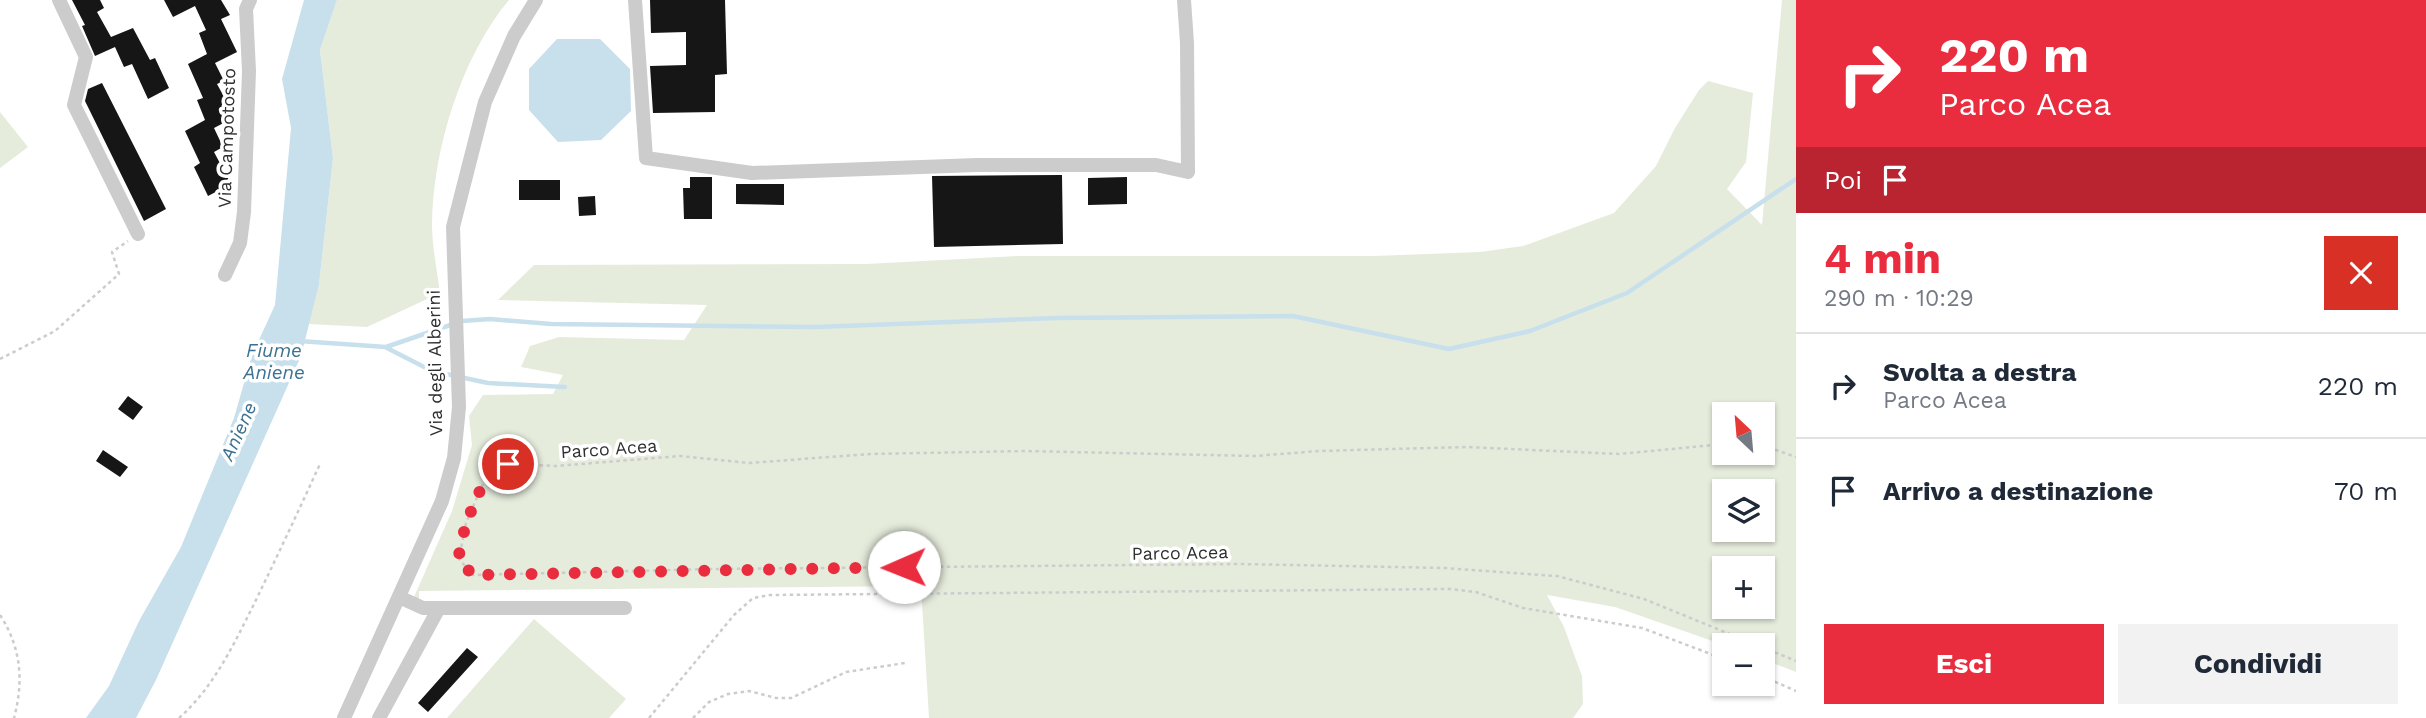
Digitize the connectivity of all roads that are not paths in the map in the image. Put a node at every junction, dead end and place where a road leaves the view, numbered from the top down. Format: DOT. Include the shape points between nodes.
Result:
graph roads {
  1 [pos="59,0"];
  2 [pos="536,0"];
  3 [pos="635,0"];
  4 [pos="1184,0"];
  5 [pos="245,3"];
  6 [pos="138,234"];
  7 [pos="225,275"];
  8 [pos="399,597"];
  9 [pos="439,608"];
  10 [pos="625,608"];
  11 [pos="344,718"];
  12 [pos="379,718"];
  1 -- 6 [label="street" via="86,57 74,106"];
  2 -- 8 [label="street, Via degli Alberini" via="514,36 485,102 453,227 456,443 447,486"];
  3 -- 4 [label="street" via="646,158 752,173 977,165 1156,165 1188,172"];
  5 -- 7 [label="street, Via Campotosto" via="249,71 244,212 240,243"];
  8 -- 9 [label="street" via="422,608"];
  8 -- 11 [label="street, Via degli Alberini"];
  9 -- 10 [label="street"];
  9 -- 12 [label="street"];
}
